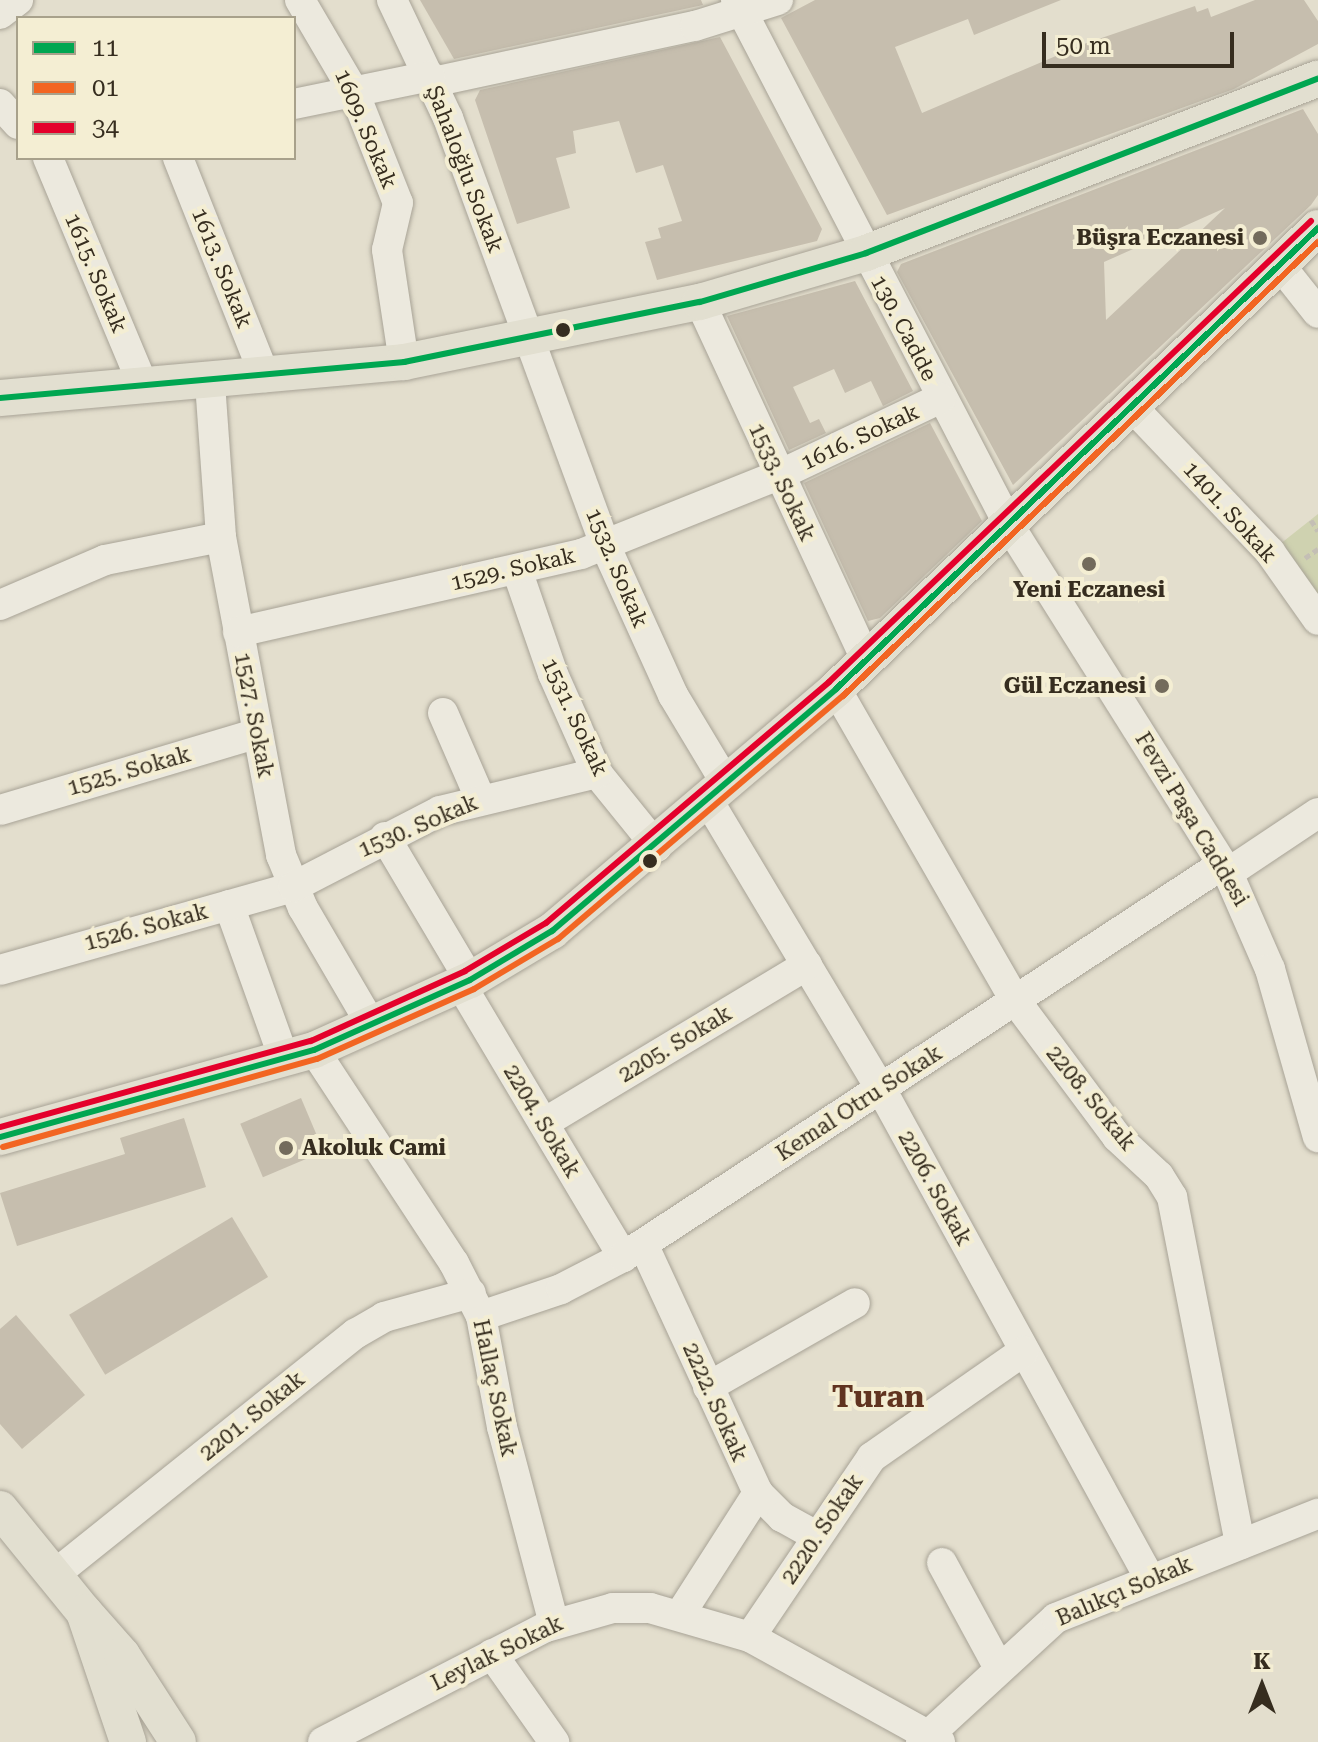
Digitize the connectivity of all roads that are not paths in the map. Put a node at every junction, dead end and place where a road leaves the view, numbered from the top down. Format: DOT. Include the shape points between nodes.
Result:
graph roads {
  1 [pos="18,0"];
  2 [pos="300,0"];
  3 [pos="392,0"];
  4 [pos="778,0"];
  5 [pos="740,6"];
  6 [pos="0,14"];
  7 [pos="431,79"];
  8 [pos="1318,79"];
  9 [pos="354,92"];
  10 [pos="0,104"];
  11 [pos="296,104"];
  12 [pos="16,122"];
  13 [pos="49,160"];
  14 [pos="179,160"];
  15 [pos="1318,228"];
  16 [pos="866,253"];
  17 [pos="1280,265"];
  18 [pos="700,302"];
  19 [pos="1318,313"];
  20 [pos="528,341"];
  21 [pos="404,362"];
  22 [pos="265,377"];
  23 [pos="210,383"];
  24 [pos="144,388"];
  25 [pos="0,398"];
  26 [pos="941,398"];
  27 [pos="1135,410"];
  28 [pos="779,475"];
  29 [pos="1010,527"];
  30 [pos="221,537"];
  31 [pos="605,545"];
  32 [pos="518,573"];
  33 [pos="0,605"];
  34 [pos="1318,620"];
  35 [pos="238,632"];
  36 [pos="866,660"];
  37 [pos="836,689"];
  38 [pos="443,713"];
  39 [pos="258,733"];
  40 [pos="597,773"];
  41 [pos="718,793"];
  42 [pos="480,798"];
  43 [pos="0,810"];
  44 [pos="1318,813"];
  45 [pos="385,837"];
  46 [pos="657,847"];
  47 [pos="1226,869"];
  48 [pos="293,887"];
  49 [pos="229,905"];
  50 [pos="807,965"];
  51 [pos="0,970"];
  52 [pos="465,982"];
  53 [pos="1015,1000"];
  54 [pos="372,1026"];
  55 [pos="1307,1052"];
  56 [pos="299,1055"];
  57 [pos="881,1089"];
  58 [pos="544,1123"];
  59 [pos="0,1137"];
  60 [pos="1318,1137"];
  61 [pos="633,1250"];
  62 [pos="855,1303"];
  63 [pos="476,1304"];
  64 [pos="1024,1351"];
  65 [pos="708,1387"];
  66 [pos="758,1493"];
  67 [pos="0,1509"];
  68 [pos="1318,1514"];
  69 [pos="816,1536"];
  70 [pos="1240,1544"];
  71 [pos="942,1563"];
  72 [pos="54,1575"];
  73 [pos="1150,1579"];
  74 [pos="84,1612"];
  75 [pos="681,1613"];
  76 [pos="554,1624"];
  77 [pos="750,1637"];
  78 [pos="492,1654"];
  79 [pos="998,1666"];
  80 [pos="931,1739"];
  81 [pos="128,1742"];
  82 [pos="178,1742"];
  83 [pos="323,1742"];
  84 [pos="554,1742"];
  1 -- 6 [label="street"];
  2 -- 9 [label="street, 1609. Sokak"];
  3 -- 7 [label="street, Şahaloğlu Sokak"];
  4 -- 5 [label="street"];
  5 -- 7 [label="street"];
  5 -- 16 [label="street, 130. Cadde"];
  7 -- 9 [label="street"];
  7 -- 20 [label="street, Şahaloğlu Sokak"];
  8 -- 16 [label="main road"];
  9 -- 11 [label="street"];
  9 -- 21 [label="street, 1609. Sokak" via="398,203 387,250"];
  10 -- 12 [label="street"];
  13 -- 24 [label="street, 1615. Sokak"];
  14 -- 22 [label="street, 1613. Sokak"];
  15 -- 17 [label="main road"];
  16 -- 18 [label="main road"];
  16 -- 26 [label="street, 130. Cadde"];
  17 -- 19 [label="street"];
  17 -- 27 [label="main road"];
  18 -- 20 [label="main road"];
  18 -- 28 [label="street, 1533. Sokak"];
  20 -- 21 [label="main road"];
  20 -- 31 [label="street, 1532. Sokak"];
  21 -- 22 [label="main road"];
  22 -- 23 [label="main road"];
  23 -- 24 [label="main road"];
  23 -- 30 [label="street, 1527. Sokak"];
  24 -- 25 [label="main road"];
  26 -- 28 [label="street, 1616. Sokak"];
  26 -- 29 [label="street, 130. Cadde"];
  27 -- 29 [label="main road"];
  27 -- 34 [label="street, 1401. Sokak" via="1270,552"];
  28 -- 31 [label="street, 1529. Sokak"];
  28 -- 36 [label="street, 1533. Sokak"];
  29 -- 36 [label="main road"];
  29 -- 47 [label="street, Fevzi Paşa Caddesi"];
  30 -- 33 [label="street" via="105,560"];
  30 -- 35 [label="street, 1527. Sokak"];
  31 -- 32 [label="street, 1529. Sokak"];
  31 -- 41 [label="street, 1532. Sokak"];
  32 -- 35 [label="street, 1529. Sokak" via="372,597"];
  32 -- 40 [label="street, 1531. Sokak"];
  35 -- 39 [label="street, 1527. Sokak"];
  36 -- 37 [label="main road"];
  37 -- 41 [label="main road"];
  37 -- 53 [label="street, 2208. Sokak"];
  38 -- 42 [label="street"];
  39 -- 43 [label="street, 1525. Sokak"];
  39 -- 48 [label="street, 1527. Sokak"];
  40 -- 42 [label="street, 1530. Sokak"];
  40 -- 46 [label="street, 1531. Sokak"];
  41 -- 46 [label="main road"];
  41 -- 50 [label="street, 2206. Sokak"];
  42 -- 45 [label="street, 1530. Sokak"];
  44 -- 47 [label="street, Kemal Otru Sokak"];
  45 -- 48 [label="street, 1530. Sokak"];
  45 -- 52 [label="street, 2204. Sokak"];
  46 -- 52 [label="main road" via="552,931"];
  47 -- 53 [label="street, Kemal Otru Sokak"];
  47 -- 55 [label="street, Fevzi Paşa Caddesi"];
  48 -- 49 [label="street, 1526. Sokak"];
  48 -- 54 [label="street, 1527. Sokak"];
  49 -- 51 [label="street, 1526. Sokak"];
  49 -- 56 [label="street, Hallaç Sokak"];
  50 -- 57 [label="street, 2206. Sokak"];
  50 -- 58 [label="street, 2205. Sokak"];
  52 -- 54 [label="main road"];
  52 -- 58 [label="street, 2204. Sokak"];
  53 -- 57 [label="street, Kemal Otru Sokak"];
  53 -- 70 [label="street, 2208. Sokak" via="1117,1137 1159,1176 1172,1197"];
  54 -- 56 [label="main road"];
  55 -- 60 [label="street, Fevzi Paşa Caddesi"];
  56 -- 59 [label="main road"];
  56 -- 63 [label="street, Hallaç Sokak"];
  57 -- 61 [label="street, Kemal Otru Sokak"];
  57 -- 64 [label="street, 2206. Sokak"];
  58 -- 61 [label="street, 2204. Sokak"];
  61 -- 63 [label="street, Kemal Otru Sokak" via="561,1289"];
  61 -- 65 [label="street, 2222. Sokak"];
  62 -- 65 [label="street"];
  63 -- 72 [label="street, 2201. Sokak" via="384,1317 355,1334"];
  63 -- 76 [label="street, Hallaç Sokak"];
  64 -- 69 [label="street, 2220. Sokak" via="872,1457"];
  64 -- 73 [label="street, 2206. Sokak"];
  65 -- 66 [label="street, 2222. Sokak"];
  66 -- 69 [label="street, 2222. Sokak" via="782,1517"];
  66 -- 75 [label="street"];
  67 -- 72 [label="main road"];
  68 -- 70 [label="street, Balıkçı Sokak"];
  69 -- 77 [label="street, 2220. Sokak"];
  70 -- 73 [label="street, Balıkçı Sokak"];
  71 -- 79 [label="street"];
  72 -- 74 [label="main road"];
  73 -- 79 [label="street, Balıkçı Sokak" via="1056,1618"];
  74 -- 81 [label="main road"];
  74 -- 82 [label="main road" via="122,1655"];
  75 -- 76 [label="street, Leylak Sokak" via="613,1608"];
  75 -- 77 [label="street, Leylak Sokak"];
  76 -- 78 [label="street, Leylak Sokak"];
  77 -- 80 [label="street, Leylak Sokak"];
  78 -- 83 [label="street, Leylak Sokak"];
  78 -- 84 [label="street"];
  79 -- 80 [label="street, Balıkçı Sokak"];
}
